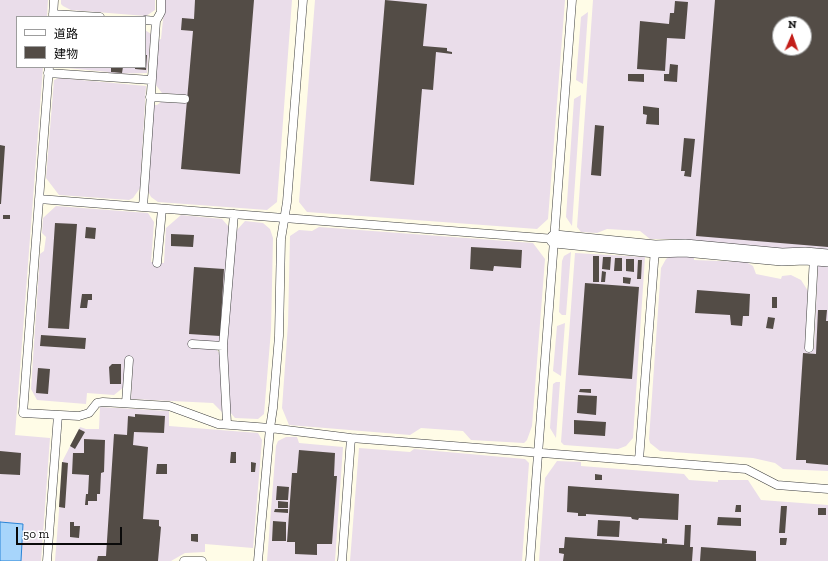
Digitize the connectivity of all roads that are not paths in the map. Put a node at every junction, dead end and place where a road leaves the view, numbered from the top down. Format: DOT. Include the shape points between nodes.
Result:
graph roads {
  1 [pos="54,0"];
  2 [pos="161,0"];
  3 [pos="303,0"];
  4 [pos="572,0"];
  5 [pos="53,15"];
  6 [pos="76,16"];
  7 [pos="146,20"];
  8 [pos="156,21"];
  9 [pos="49,70"];
  10 [pos="151,80"];
  11 [pos="150,97"];
  12 [pos="185,99"];
  13 [pos="39,200"];
  14 [pos="143,207"];
  15 [pos="162,209"];
  16 [pos="234,214"];
  17 [pos="284,218"];
  18 [pos="555,239"];
  19 [pos="655,249"];
  20 [pos="821,258"];
  21 [pos="157,263"];
  22 [pos="192,344"];
  23 [pos="223,346"];
  24 [pos="809,348"];
  25 [pos="129,360"];
  26 [pos="126,403"];
  27 [pos="58,415"];
  28 [pos="227,424"];
  29 [pos="270,428"];
  30 [pos="351,438"];
  31 [pos="539,452"];
  32 [pos="639,460"];
  33 [pos="828,489"];
  34 [pos="47,561"];
  35 [pos="184,561"];
  36 [pos="202,561"];
  37 [pos="258,561"];
  38 [pos="342,561"];
  39 [pos="530,561"];
  1 -- 5 [label="lane"];
  2 -- 8 [label="lane" via="161,12"];
  3 -- 17 [label="lane"];
  4 -- 18 [label="lane"];
  5 -- 6 [label="lane"];
  7 -- 8 [label="lane"];
  8 -- 10 [label="lane"];
  9 -- 10 [label="lane"];
  9 -- 13 [label="lane"];
  10 -- 11 [label="lane"];
  11 -- 12 [label="lane"];
  11 -- 14 [label="lane"];
  13 -- 14 [label="lane"];
  13 -- 27 [label="lane" via="23,413"];
  14 -- 15 [label="lane"];
  15 -- 16 [label="lane"];
  15 -- 21 [label="lane"];
  16 -- 17 [label="lane"];
  16 -- 23 [label="lane"];
  17 -- 18 [label="lane"];
  17 -- 29 [label="lane" via="281,239 279,336 274,408"];
  18 -- 19 [label="street"];
  18 -- 31 [label="lane"];
  19 -- 20 [label="street" via="685,248"];
  19 -- 32 [label="lane"];
  20 -- 24 [label="lane"];
  22 -- 23 [label="lane"];
  23 -- 28 [label="lane"];
  25 -- 26 [label="lane"];
  26 -- 27 [label="lane" via="103,402 84,415"];
  26 -- 28 [label="lane" via="169,406 218,424"];
  27 -- 34 [label="lane"];
  28 -- 29 [label="lane"];
  29 -- 30 [label="lane"];
  29 -- 37 [label="lane"];
  30 -- 31 [label="lane"];
  30 -- 38 [label="lane"];
  31 -- 32 [label="lane"];
  31 -- 39 [label="lane"];
  32 -- 33 [label="lane" via="746,469 777,485"];
  35 -- 36 [label="lane"];
}
